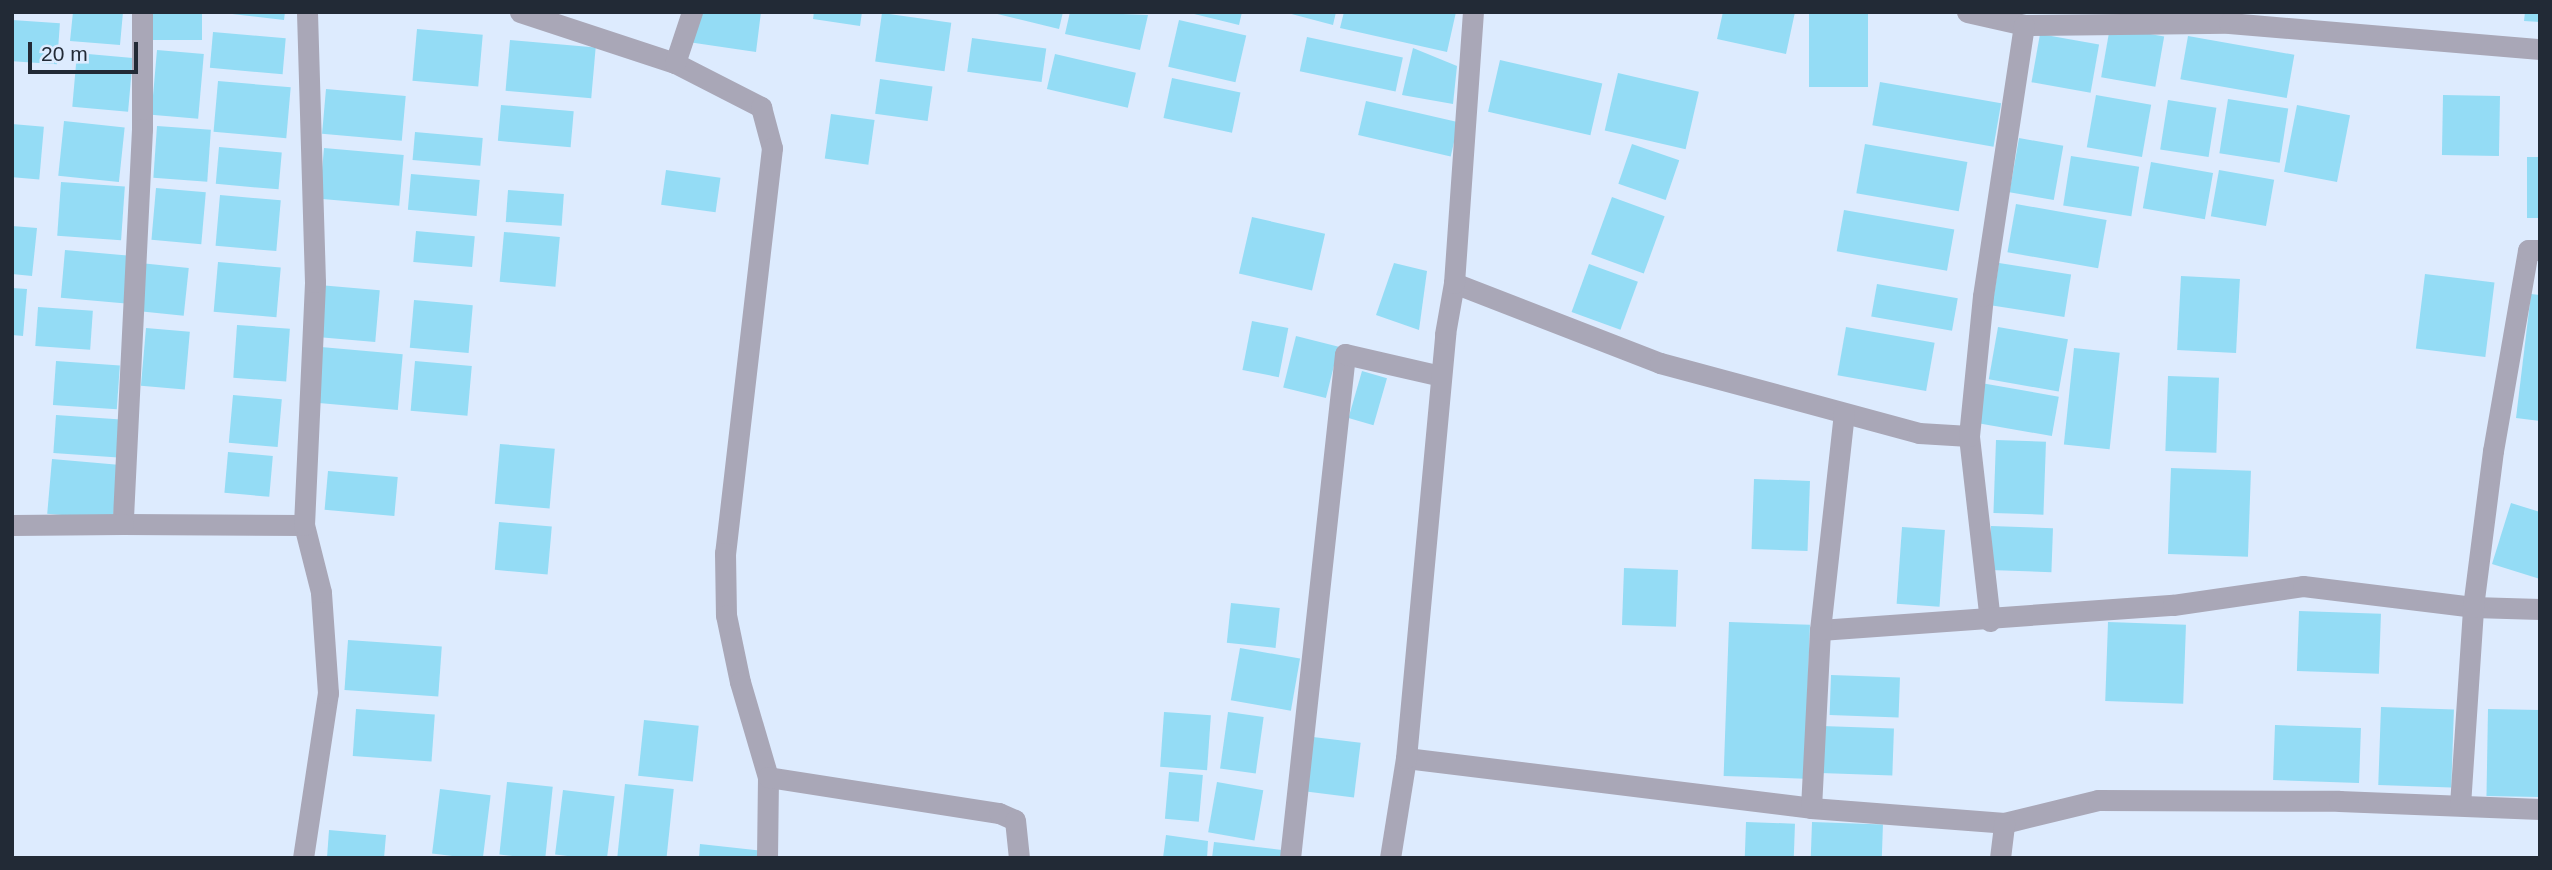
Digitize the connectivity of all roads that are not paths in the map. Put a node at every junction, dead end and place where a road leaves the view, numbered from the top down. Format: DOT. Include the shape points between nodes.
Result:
graph roads {
  1 [pos="142,12"];
  2 [pos="307,12"];
  3 [pos="520,12"];
  4 [pos="692,12"];
  5 [pos="1473,12"];
  6 [pos="1967,12"];
  7 [pos="2024,25"];
  8 [pos="2540,49"];
  9 [pos="675,63"];
  10 [pos="2540,250"];
  11 [pos="1454,283"];
  12 [pos="1441,376"];
  13 [pos="1844,413"];
  14 [pos="1969,436"];
  15 [pos="123,524"];
  16 [pos="304,524"];
  17 [pos="12,525"];
  18 [pos="2473,607"];
  19 [pos="2540,609"];
  20 [pos="1990,621"];
  21 [pos="1820,630"];
  22 [pos="1406,758"];
  23 [pos="768,777"];
  24 [pos="2460,805"];
  25 [pos="1811,808"];
  26 [pos="2540,809"];
  27 [pos="2004,823"];
  28 [pos="303,858"];
  29 [pos="766,858"];
  30 [pos="1019,858"];
  31 [pos="1290,858"];
  32 [pos="1390,858"];
  33 [pos="2000,858"];
  1 -- 15 [label="street" via="142,129"];
  2 -- 16 [label="street" via="315,282"];
  3 -- 9 [label="street"];
  4 -- 9 [label="street"];
  5 -- 11 [label="street"];
  6 -- 7 [label="street"];
  7 -- 8 [label="street" via="2230,23"];
  7 -- 14 [label="street" via="1983,296"];
  9 -- 23 [label="street" via="761,107 772,148 725,554 726,615"];
  10 -- 18 [label="street" via="2528,250 2493,451"];
  11 -- 12 [label="street"];
  11 -- 13 [label="street" via="1660,363"];
  12 -- 22 [label="street"];
  12 -- 31 [label="street" via="1345,354"];
  13 -- 14 [label="street" via="1919,433"];
  13 -- 21 [label="street"];
  14 -- 20 [label="street"];
  15 -- 16 [label="street"];
  15 -- 17 [label="street"];
  16 -- 28 [label="street" via="321,592 328,694"];
  18 -- 19 [label="street"];
  18 -- 20 [label="street" via="2303,586 2173,605"];
  18 -- 24 [label="street"];
  20 -- 21 [label="street"];
  21 -- 25 [label="street"];
  22 -- 25 [label="street"];
  22 -- 32 [label="street"];
  23 -- 29 [label="street"];
  23 -- 30 [label="street" via="999,813 1015,820"];
  24 -- 26 [label="street"];
  24 -- 27 [label="street" via="2098,800"];
  25 -- 27 [label="street"];
  27 -- 33 [label="street"];
}
